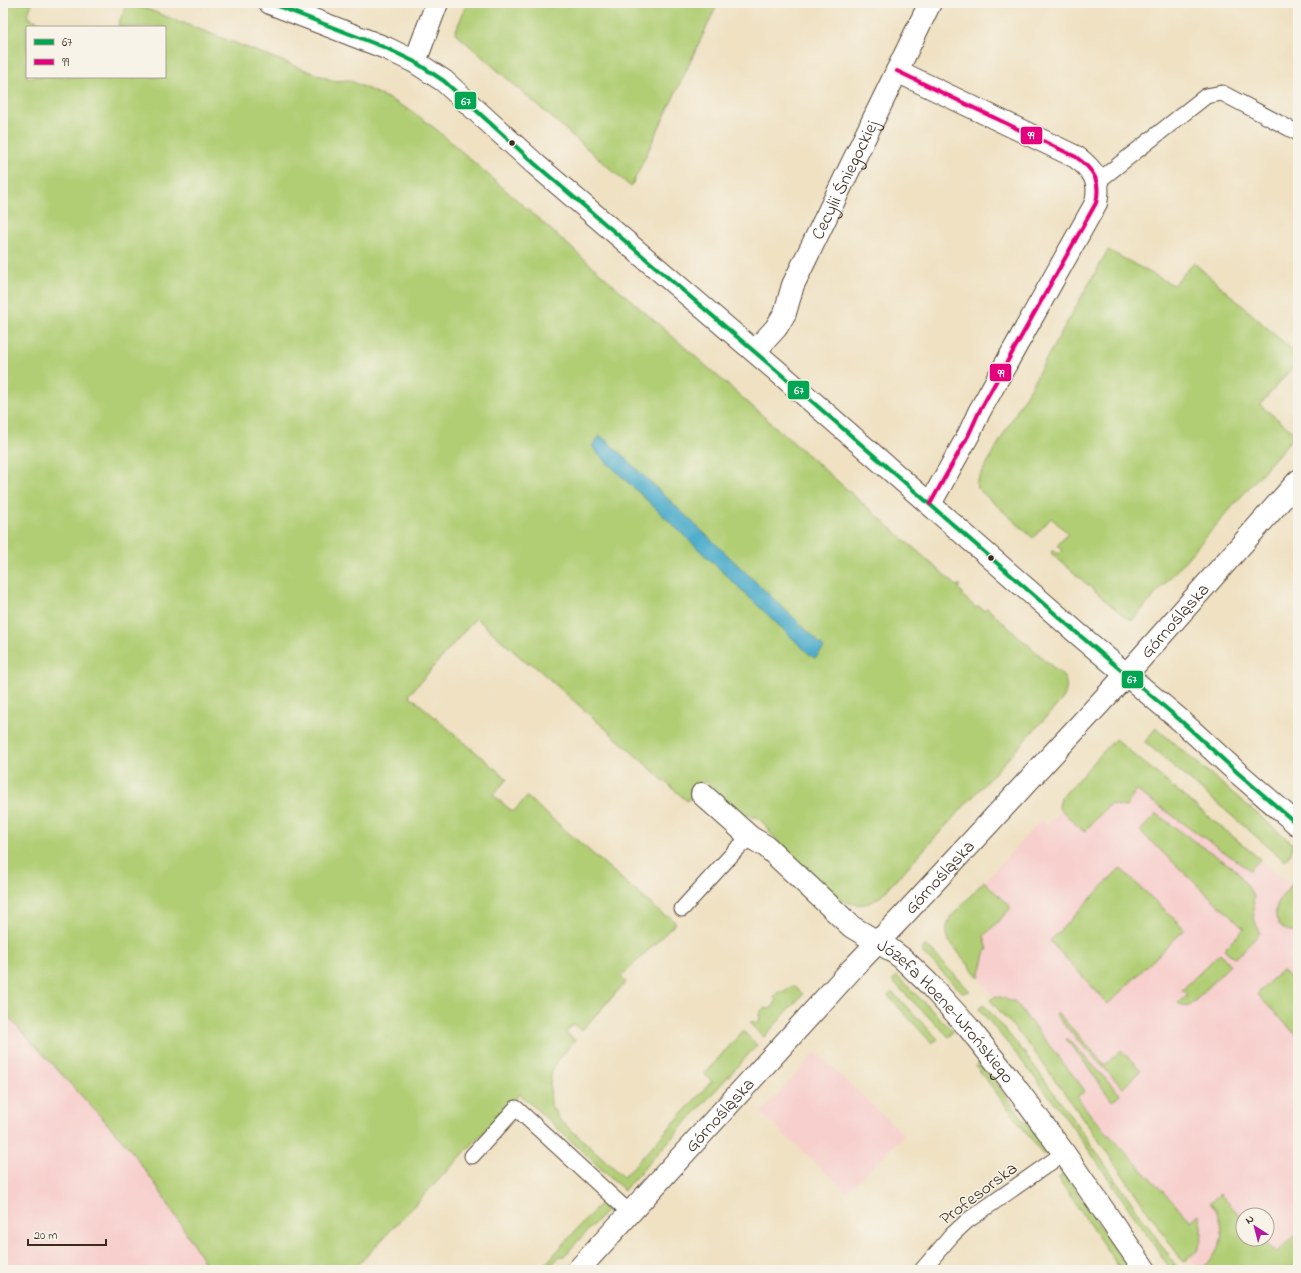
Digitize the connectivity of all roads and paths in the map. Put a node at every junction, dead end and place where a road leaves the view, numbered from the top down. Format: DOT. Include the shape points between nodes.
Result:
graph roads {
  1 [pos="270,3"];
  2 [pos="437,3"];
  3 [pos="930,3"];
  4 [pos="415,62"];
  5 [pos="897,71"];
  6 [pos="1298,133"];
  7 [pos="1097,182"];
  8 [pos="755,352"];
  9 [pos="1298,481"];
  10 [pos="930,504"];
  11 [pos="1126,675"];
  12 [pos="702,794"];
  13 [pos="1298,824"];
  14 [pos="750,837"];
  15 [pos="682,909"];
  16 [pos="878,942"];
  17 [pos="1064,1153"];
  18 [pos="472,1156"];
  19 [pos="630,1213"];
  20 [pos="578,1270"];
  21 [pos="922,1270"];
  22 [pos="1145,1270"];
  1 -- 4 [label="street" via="386,48"];
  2 -- 4 [label="street"];
  3 -- 5 [label="street, Cecylii Śniegockiej"];
  4 -- 8 [label="street" via="457,92 536,164"];
  5 -- 7 [label="street" via="1076,157 1085,163"];
  5 -- 8 [label="street, Cecylii Śniegockiej" via="793,285 785,313 776,328"];
  6 -- 7 [label="lane" via="1222,93 1206,96"];
  7 -- 10 [label="street" via="1096,203"];
  8 -- 10 [label="street"];
  9 -- 11 [label="street, Górnośląska"];
  10 -- 11 [label="street"];
  11 -- 13 [label="street"];
  11 -- 16 [label="street, Górnośląska"];
  12 -- 14 [label="street, Józefa Hoene-Wrońskiego"];
  14 -- 15 [label="lane"];
  14 -- 16 [label="street, Józefa Hoene-Wrońskiego" via="767,848 852,927"];
  16 -- 17 [label="street, Józefa Hoene-Wrońskiego" via="903,959 968,1027"];
  16 -- 19 [label="street, Górnośląska"];
  17 -- 21 [label="lane, Profesorska" via="967,1221"];
  17 -- 22 [label="street, Józefa Hoene-Wrońskiego"];
  18 -- 19 [label="lane" via="516,1108"];
  19 -- 20 [label="street, Górnośląska"];
}
